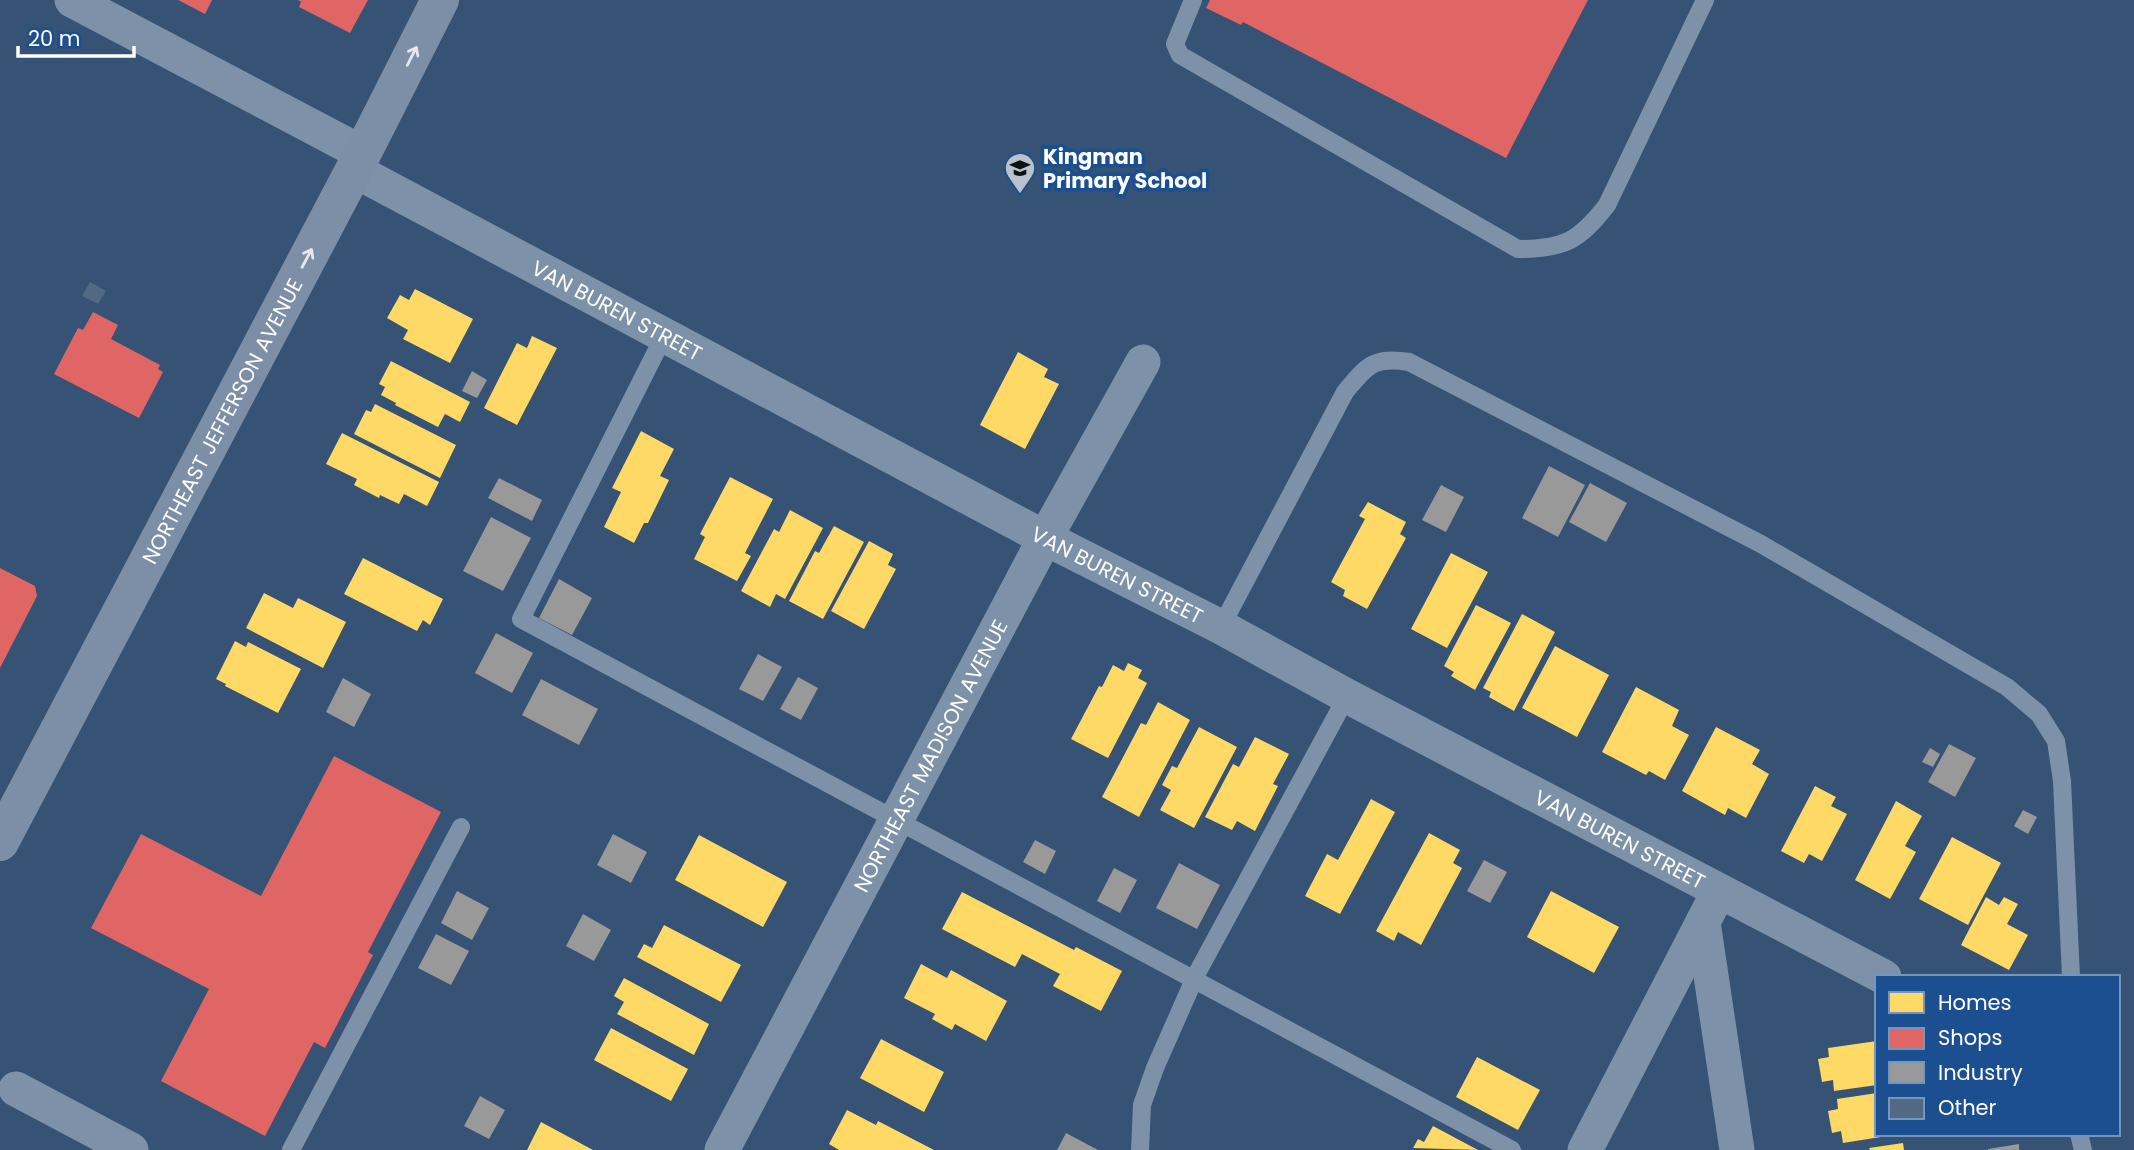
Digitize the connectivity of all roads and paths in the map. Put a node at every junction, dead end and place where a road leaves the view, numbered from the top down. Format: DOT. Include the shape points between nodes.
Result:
graph roads {
  1 [pos="440,0"];
  2 [pos="1193,0"];
  3 [pos="1705,0"];
  4 [pos="84,3"];
  5 [pos="358,162"];
  6 [pos="664,336"];
  7 [pos="1143,362"];
  8 [pos="1045,538"];
  9 [pos="138,578"];
  10 [pos="1222,627"];
  11 [pos="1347,696"];
  12 [pos="0,810"];
  13 [pos="897,820"];
  14 [pos="461,827"];
  15 [pos="0,842"];
  16 [pos="1719,891"];
  17 [pos="1703,922"];
  18 [pos="1880,975"];
  19 [pos="2071,975"];
  20 [pos="1195,980"];
  21 [pos="16,1088"];
  22 [pos="131,1150"];
  23 [pos="291,1150"];
  24 [pos="722,1150"];
  25 [pos="1140,1150"];
  26 [pos="1512,1150"];
  27 [pos="1584,1150"];
  28 [pos="1737,1150"];
  5 -- 1 [label="main road, NORTHEAST JEFFERSON AVENUE, one-way"];
  2 -- 3 [label="lane" via="1175,44 1180,55 1517,249 1566,243 1590,227 1607,205"];
  4 -- 5 [label="street, VAN BUREN STREET"];
  5 -- 6 [label="street, VAN BUREN STREET"];
  9 -- 5 [label="main road, NORTHEAST JEFFERSON AVENUE, one-way"];
  6 -- 8 [label="street, VAN BUREN STREET"];
  6 -- 13 [label="lane" via="521,619"];
  7 -- 8 [label="street, NORTHEAST MADISON AVENUE"];
  8 -- 10 [label="street, VAN BUREN STREET"];
  8 -- 13 [label="street, NORTHEAST MADISON AVENUE"];
  9 -- 12 [label="main road"];
  9 -- 15 [label="main road, NORTHEAST JEFFERSON AVENUE"];
  10 -- 11 [label="street, VAN BUREN STREET"];
  10 -- 19 [label="lane" via="1345,392 1367,366 1388,359 1409,362 1761,544 2007,687 2039,714 2056,741 2062,781"];
  11 -- 16 [label="street, VAN BUREN STREET"];
  11 -- 20 [label="lane"];
  13 -- 20 [label="lane"];
  13 -- 24 [label="street, NORTHEAST MADISON AVENUE"];
  14 -- 23 [label="lane"];
  16 -- 17 [label="street"];
  16 -- 18 [label="street, VAN BUREN STREET"];
  17 -- 27 [label="street"];
  17 -- 28 [label="street"];
  20 -- 25 [label="lane" via="1142,1105"];
  20 -- 26 [label="lane"];
  21 -- 22 [label="street"];
}
